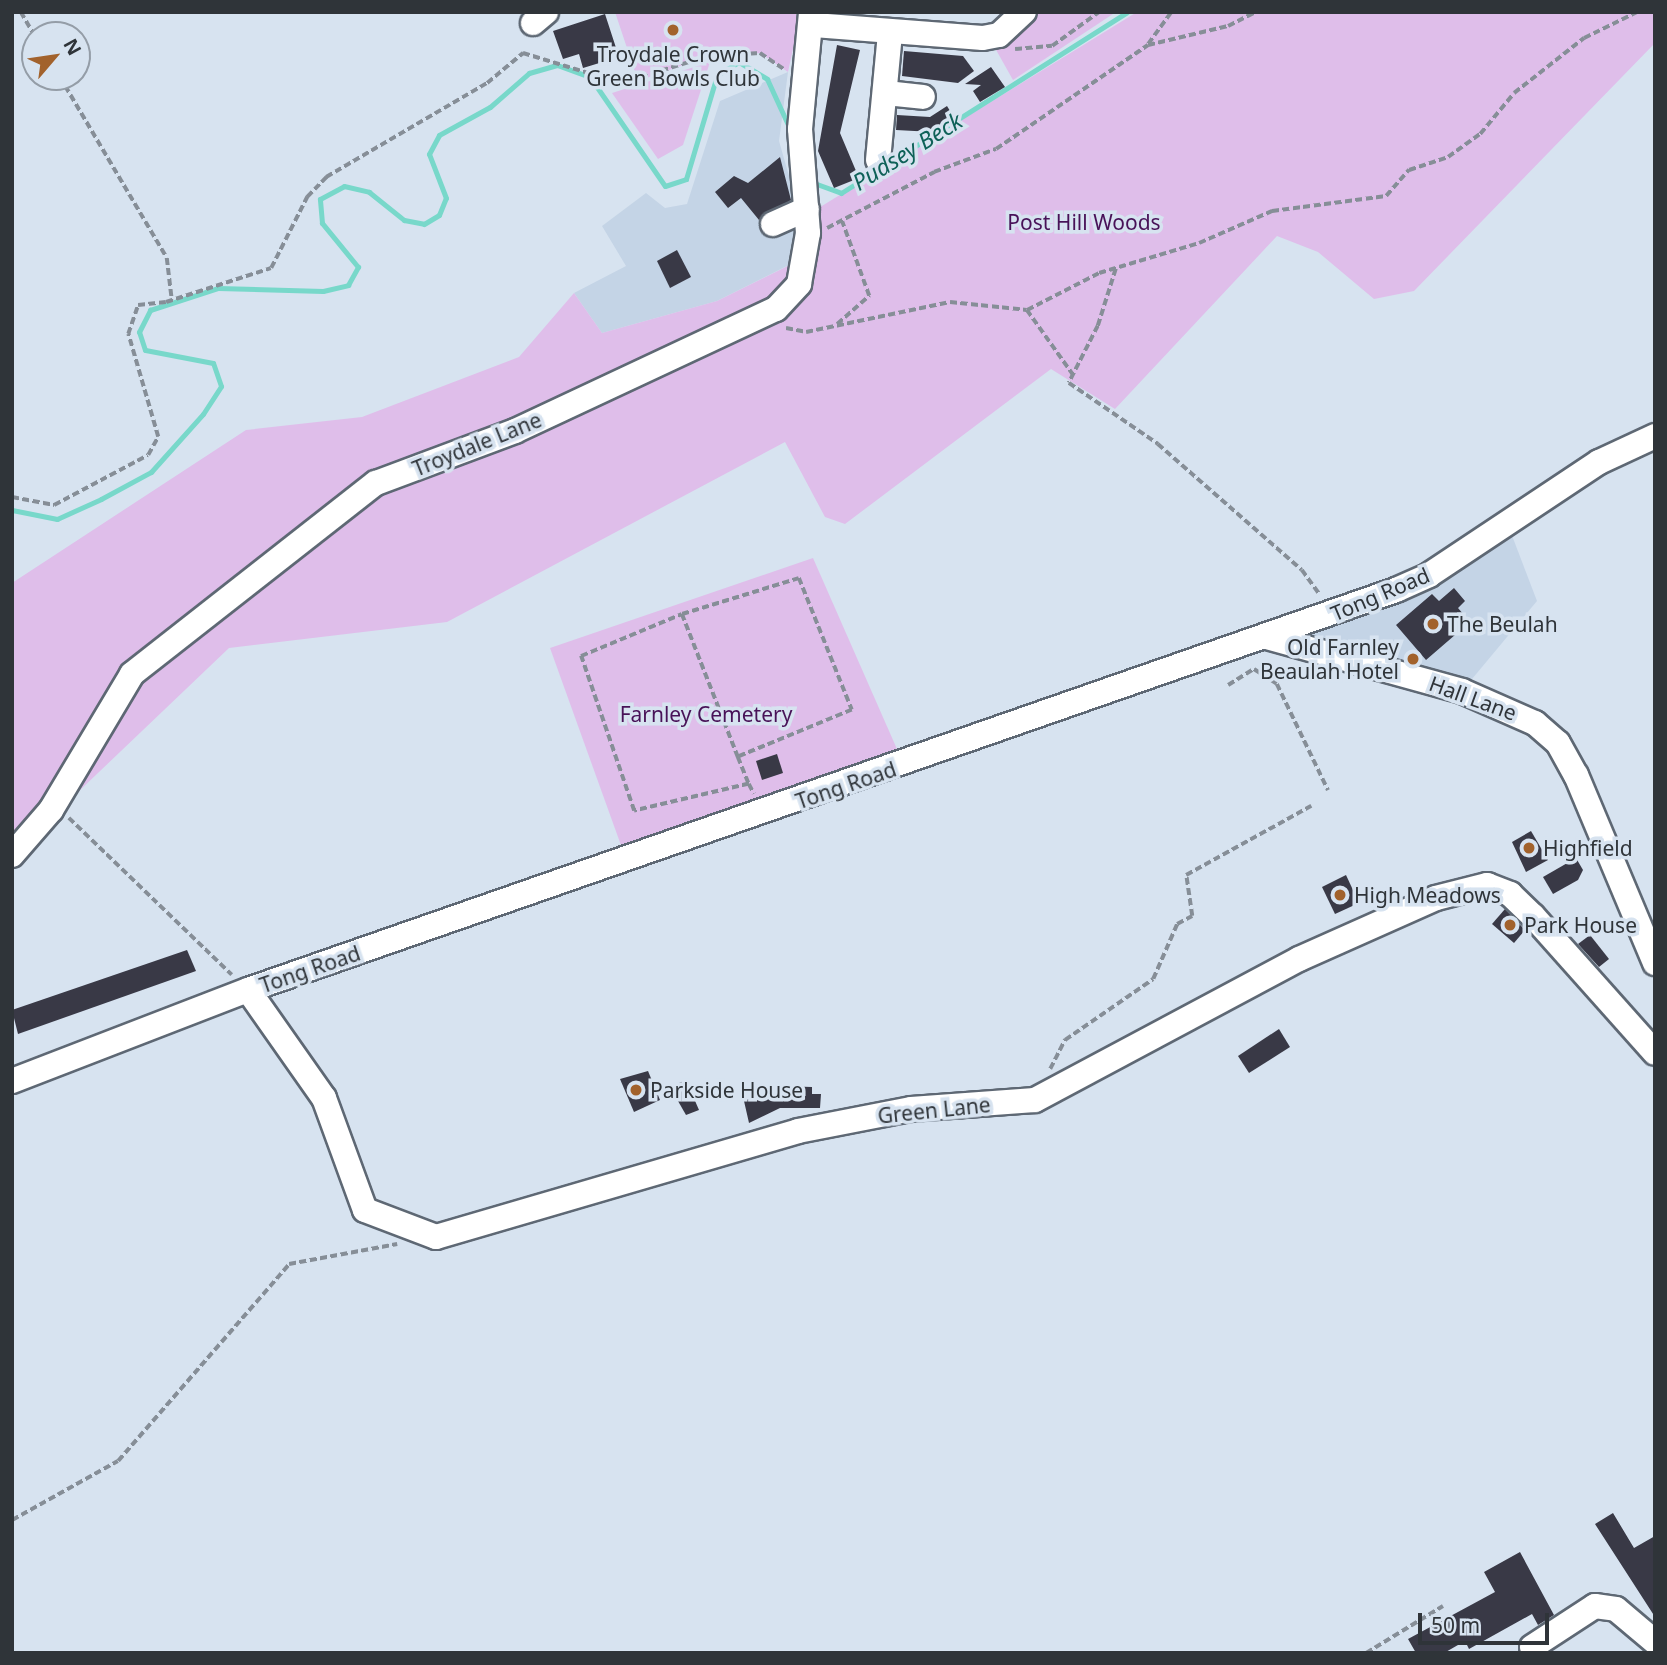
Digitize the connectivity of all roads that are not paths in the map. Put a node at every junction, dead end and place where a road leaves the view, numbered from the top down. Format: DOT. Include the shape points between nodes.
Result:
graph roads {
  1 [pos="1024,12"];
  2 [pos="812,19"];
  3 [pos="941,24"];
  4 [pos="890,34"];
  5 [pos="886,93"];
  6 [pos="923,97"];
  7 [pos="878,160"];
  8 [pos="807,204"];
  9 [pos="773,224"];
  10 [pos="1655,436"];
  11 [pos="1270,638"];
  12 [pos="12,855"];
  13 [pos="1655,963"];
  14 [pos="248,990"];
  15 [pos="1655,1053"];
  16 [pos="12,1081"];
  17 [pos="1655,1642"];
  18 [pos="1532,1647"];
  1 -- 3 [label="street" via="999,35"];
  2 -- 4 [label="street"];
  2 -- 8 [label="street, Troydale Lane" via="800,129"];
  3 -- 4 [label="street"];
  4 -- 5 [label="street"];
  5 -- 6 [label="street"];
  5 -- 7 [label="street"];
  8 -- 9 [label="street"];
  8 -- 12 [label="street, Troydale Lane" via="799,284 776,309 515,431 376,483 132,674 55,804"];
  10 -- 11 [label="street, Tong Road" via="1599,462 1429,575"];
  11 -- 13 [label="street, Hall Lane" via="1462,691 1535,723 1558,743 1576,775"];
  11 -- 14 [label="street, Tong Road"];
  14 -- 15 [label="street, Green Lane" via="324,1098 365,1210 436,1237 799,1131 911,1109 1035,1100 1299,959 1436,898 1488,885 1510,894 1533,916"];
  14 -- 16 [label="street, Tong Road"];
  17 -- 18 [label="street" via="1616,1609 1595,1606"];
}
